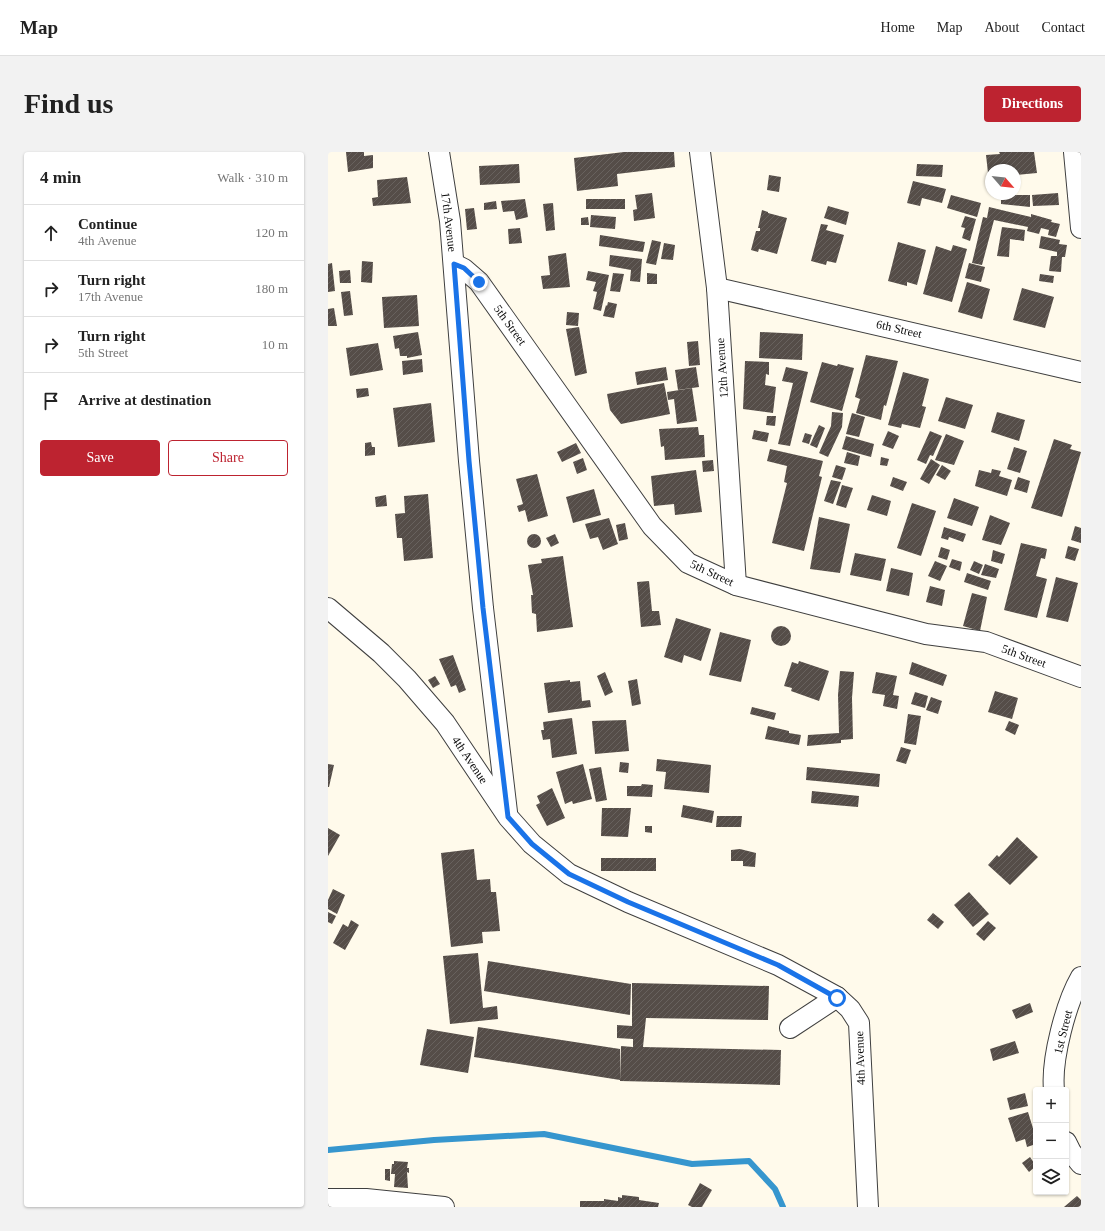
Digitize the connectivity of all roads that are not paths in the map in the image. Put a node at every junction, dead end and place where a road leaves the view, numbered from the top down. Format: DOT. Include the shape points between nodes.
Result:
graph roads {
  1 [pos="439,152"];
  2 [pos="700,152"];
  3 [pos="1074,152"];
  4 [pos="1081,228"];
  5 [pos="454,264"];
  6 [pos="717,288"];
  7 [pos="1081,372"];
  8 [pos="736,585"];
  9 [pos="328,608"];
  10 [pos="1081,677"];
  11 [pos="508,817"];
  12 [pos="1081,977"];
  13 [pos="837,998"];
  14 [pos="790,1028"];
  15 [pos="1054,1087"];
  16 [pos="1069,1148"];
  17 [pos="1081,1164"];
  18 [pos="328,1199"];
  19 [pos="364,1203"];
  20 [pos="444,1207"];
  21 [pos="868,1207"];
  1 -- 5 [label="street, 17th Avenue"];
  2 -- 6 [label="street, 12th Avenue"];
  3 -- 4 [label="street"];
  5 -- 8 [label="street, 5th Street" via="464,268 479,282 652,526 688,563"];
  5 -- 11 [label="street, 17th Avenue" via="469,469"];
  6 -- 7 [label="street, 6th Street"];
  6 -- 8 [label="street, 12th Avenue"];
  8 -- 10 [label="street, 5th Street" via="926,634 986,642"];
  9 -- 11 [label="street, 4th Avenue" via="381,653 445,723"];
  11 -- 13 [label="street, 4th Avenue" via="532,844 569,874 628,902 778,965"];
  12 -- 15 [label="street, 1st Street" via="1074,990 1062,1028 1056,1058"];
  13 -- 14 [label="street"];
  13 -- 21 [label="street, 4th Avenue" via="850,1009 858,1023"];
  16 -- 17 [label="street"];
  18 -- 19 [label="street"];
  19 -- 20 [label="street"];
}
